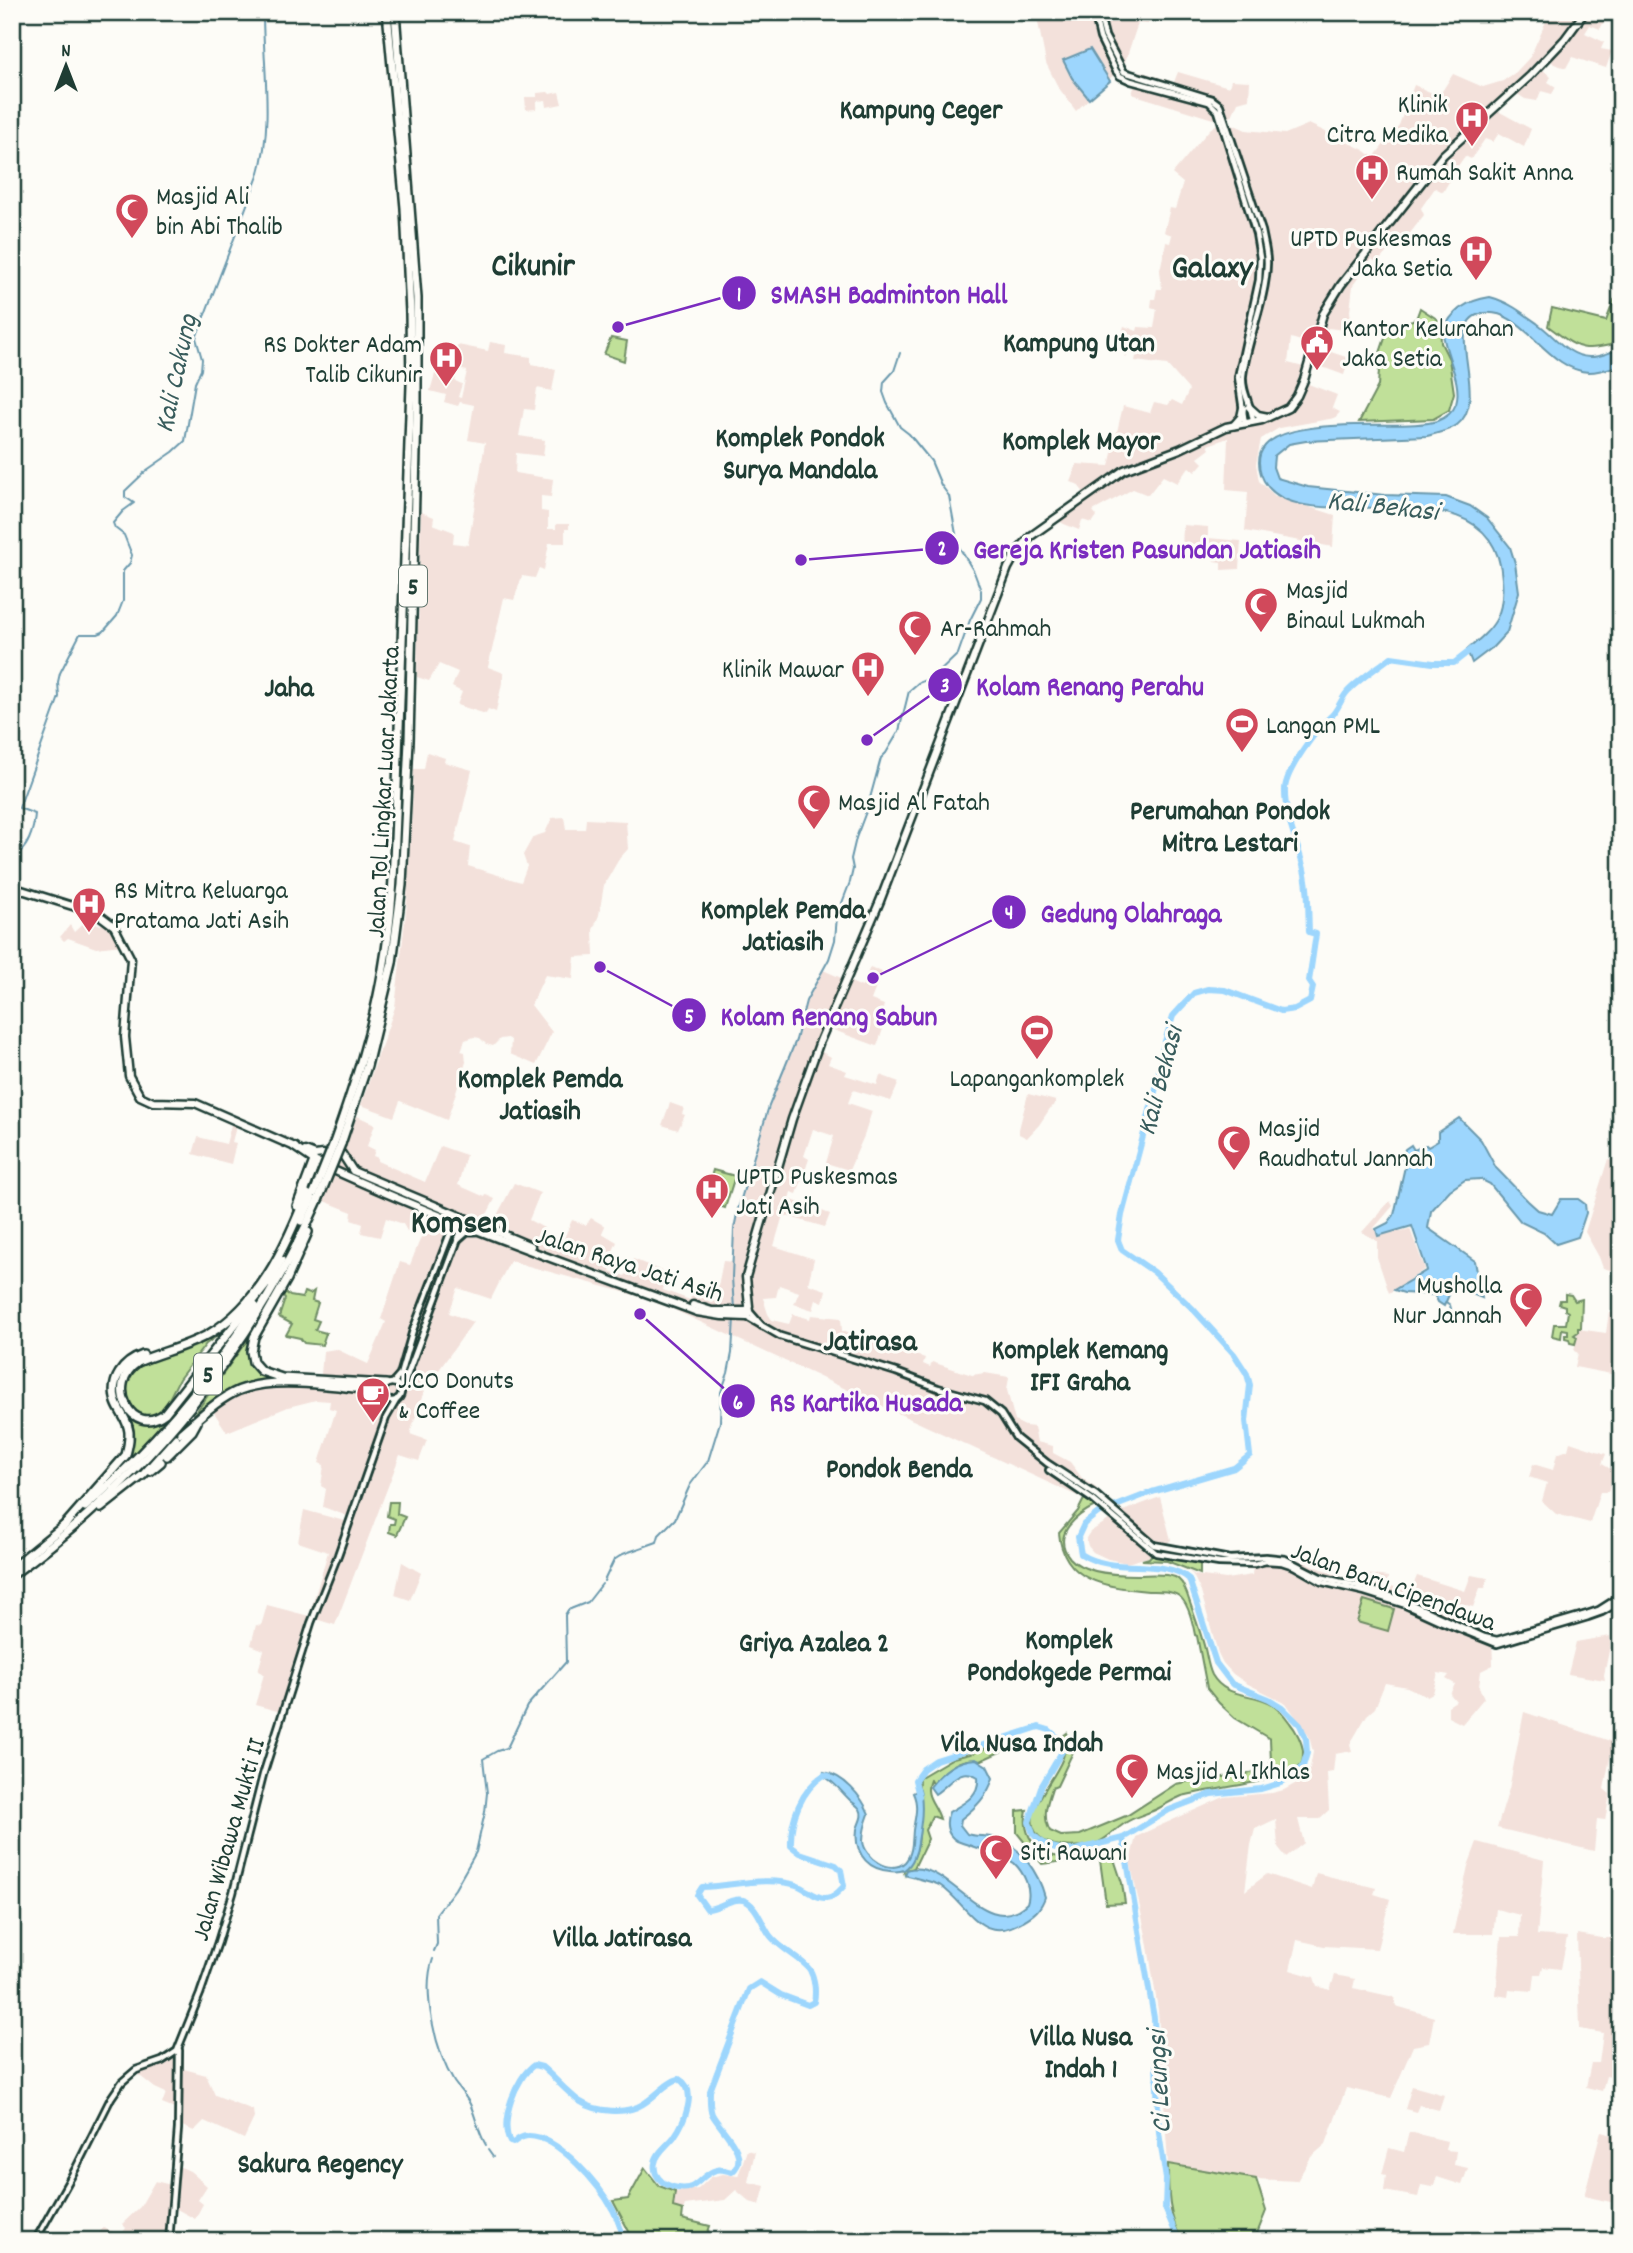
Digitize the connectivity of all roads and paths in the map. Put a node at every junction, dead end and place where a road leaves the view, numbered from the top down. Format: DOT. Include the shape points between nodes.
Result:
graph roads {
  1 [pos="387,12"];
  2 [pos="395,12"];
  3 [pos="1096,12"];
  4 [pos="1585,12"];
  5 [pos="1247,410"];
  6 [pos="1270,417"];
  7 [pos="1249,423"];
  8 [pos="1232,426"];
  9 [pos="12,887"];
  10 [pos="338,1144"];
  11 [pos="294,1147"];
  12 [pos="323,1154"];
  13 [pos="316,1162"];
  14 [pos="316,1196"];
  15 [pos="314,1208"];
  16 [pos="445,1218"];
  17 [pos="454,1218"];
  18 [pos="464,1222"];
  19 [pos="480,1232"];
  20 [pos="458,1239"];
  21 [pos="442,1256"];
  22 [pos="452,1257"];
  23 [pos="271,1280"];
  24 [pos="733,1314"];
  25 [pos="748,1314"];
  26 [pos="390,1384"];
  27 [pos="401,1392"];
  28 [pos="385,1396"];
  29 [pos="397,1399"];
  30 [pos="392,1405"];
  31 [pos="198,1418"];
  32 [pos="143,1475"];
  33 [pos="1086,1492"];
  34 [pos="1114,1514"];
  35 [pos="63,1527"];
  36 [pos="75,1527"];
  37 [pos="12,1568"];
  38 [pos="12,1575"];
  39 [pos="1621,1598"];
  40 [pos="180,2045"];
  41 [pos="35,2241"];
  42 [pos="169,2241"];
  1 -- 10 [label="highway, Jalan Tol Lingkar Luar Jakarta / 5" via="410,313 397,815 383,970"];
  2 -- 10 [label="highway, Jalan Tol Lingkar Luar Jakarta / 5" via="417,298 402,885 392,963 367,1066"];
  3 -- 5 [label="main road" via="1100,38 1119,76 1212,104 1221,115 1262,231 1267,264 1243,363"];
  4 -- 6 [label="main road" via="1530,76 1443,155 1396,213 1324,311 1295,401"];
  5 -- 6 [label="main road"];
  5 -- 7 [label="main road"];
  5 -- 8 [label="main road"];
  6 -- 7 [label="main road"];
  7 -- 8 [label="main road"];
  8 -- 25 [label="main road" via="1124,470 1021,546 1008,568 880,901 807,1074 746,1277"];
  9 -- 11 [label="main road" via="98,914 114,926 131,958 125,1043 129,1076 140,1096 153,1102 195,1103"];
  10 -- 14 [label="highway, Jalan Tol Lingkar Luar Jakarta / 5, bridge"];
  11 -- 12 [label="main road, Jalan Raya Jati Asih"];
  11 -- 13 [label="main road, Jalan Raya Jati Asih"];
  12 -- 13 [label="main road"];
  12 -- 17 [label="main road, Jalan Raya Jati Asih" via="338,1151 353,1171"];
  13 -- 16 [label="main road, Jalan Raya Jati Asih"];
  13 -- 23 [label="highway" via="296,1221 261,1284 242,1307 211,1333 129,1369 122,1392 133,1414 149,1420 165,1413"];
  13 -- 35 [label="highway" via="282,1244 241,1304 202,1333 135,1358 119,1371 114,1393 128,1428 126,1455"];
  14 -- 15 [label="highway, Jalan Tol Lingkar Luar Jakarta / 5"];
  14 -- 23 [label="highway, Jalan Tol Lingkar Luar Jakarta / 5"];
  15 -- 26 [label="highway" via="303,1246 254,1336 252,1358 261,1371 282,1378"];
  15 -- 36 [label="highway, Jalan Tol Lingkar Luar Jakarta / 5" via="279,1279 230,1357 180,1420"];
  16 -- 17 [label="main road, Jalan Raya Jati Asih"];
  16 -- 21 [label="main road" via="451,1231"];
  17 -- 18 [label="main road, Jalan Raya Jati Asih"];
  18 -- 19 [label="main road, Jalan Raya Jati Asih"];
  18 -- 20 [label="main road"];
  18 -- 24 [label="main road, Jalan Raya Jati Asih" via="698,1307"];
  19 -- 20 [label="main road" via="467,1231"];
  19 -- 24 [label="main road, Jalan Raya Jati Asih" via="697,1311"];
  20 -- 22 [label="main road"];
  21 -- 22 [label="main road"];
  21 -- 26 [label="main road" via="400,1375"];
  22 -- 27 [label="main road"];
  23 -- 35 [label="highway, Jalan Tol Lingkar Luar Jakarta / 5" via="187,1401 131,1463"];
  24 -- 25 [label="main road"];
  25 -- 33 [label="main road, Jalan Baru Cipendawa" via="780,1336 985,1401 1002,1414 1016,1438"];
  26 -- 27 [label="main road" via="399,1386"];
  26 -- 28 [label="main road"];
  27 -- 29 [label="main road, Jalan Wibawa Mukti II"];
  28 -- 29 [label="main road"];
  28 -- 30 [label="main road"];
  28 -- 31 [label="highway" via="374,1390 264,1384 236,1392"];
  29 -- 30 [label="main road, Jalan Wibawa Mukti II"];
  30 -- 40 [label="main road, Jalan Wibawa Mukti II" via="311,1623 263,1775 230,1902"];
  31 -- 32 [label="highway"];
  31 -- 32 [label="highway" via="192,1431 155,1469"];
  32 -- 36 [label="highway"];
  33 -- 34 [label="main road, Jalan Baru Cipendawa"];
  33 -- 34 [label="main road, Jalan Baru Cipendawa" via="1100,1498"];
  34 -- 39 [label="main road, Jalan Baru Cipendawa" via="1154,1545 1201,1557 1285,1559 1320,1577 1385,1596 1497,1640 1588,1616"];
  35 -- 37 [label="highway, Jalan Tol Lingkar Luar Jakarta / 5"];
  36 -- 38 [label="highway, Jalan Tol Lingkar Luar Jakarta / 5"];
  40 -- 41 [label="main road" via="172,2056 136,2070 122,2082"];
  40 -- 42 [label="main road"];
}
